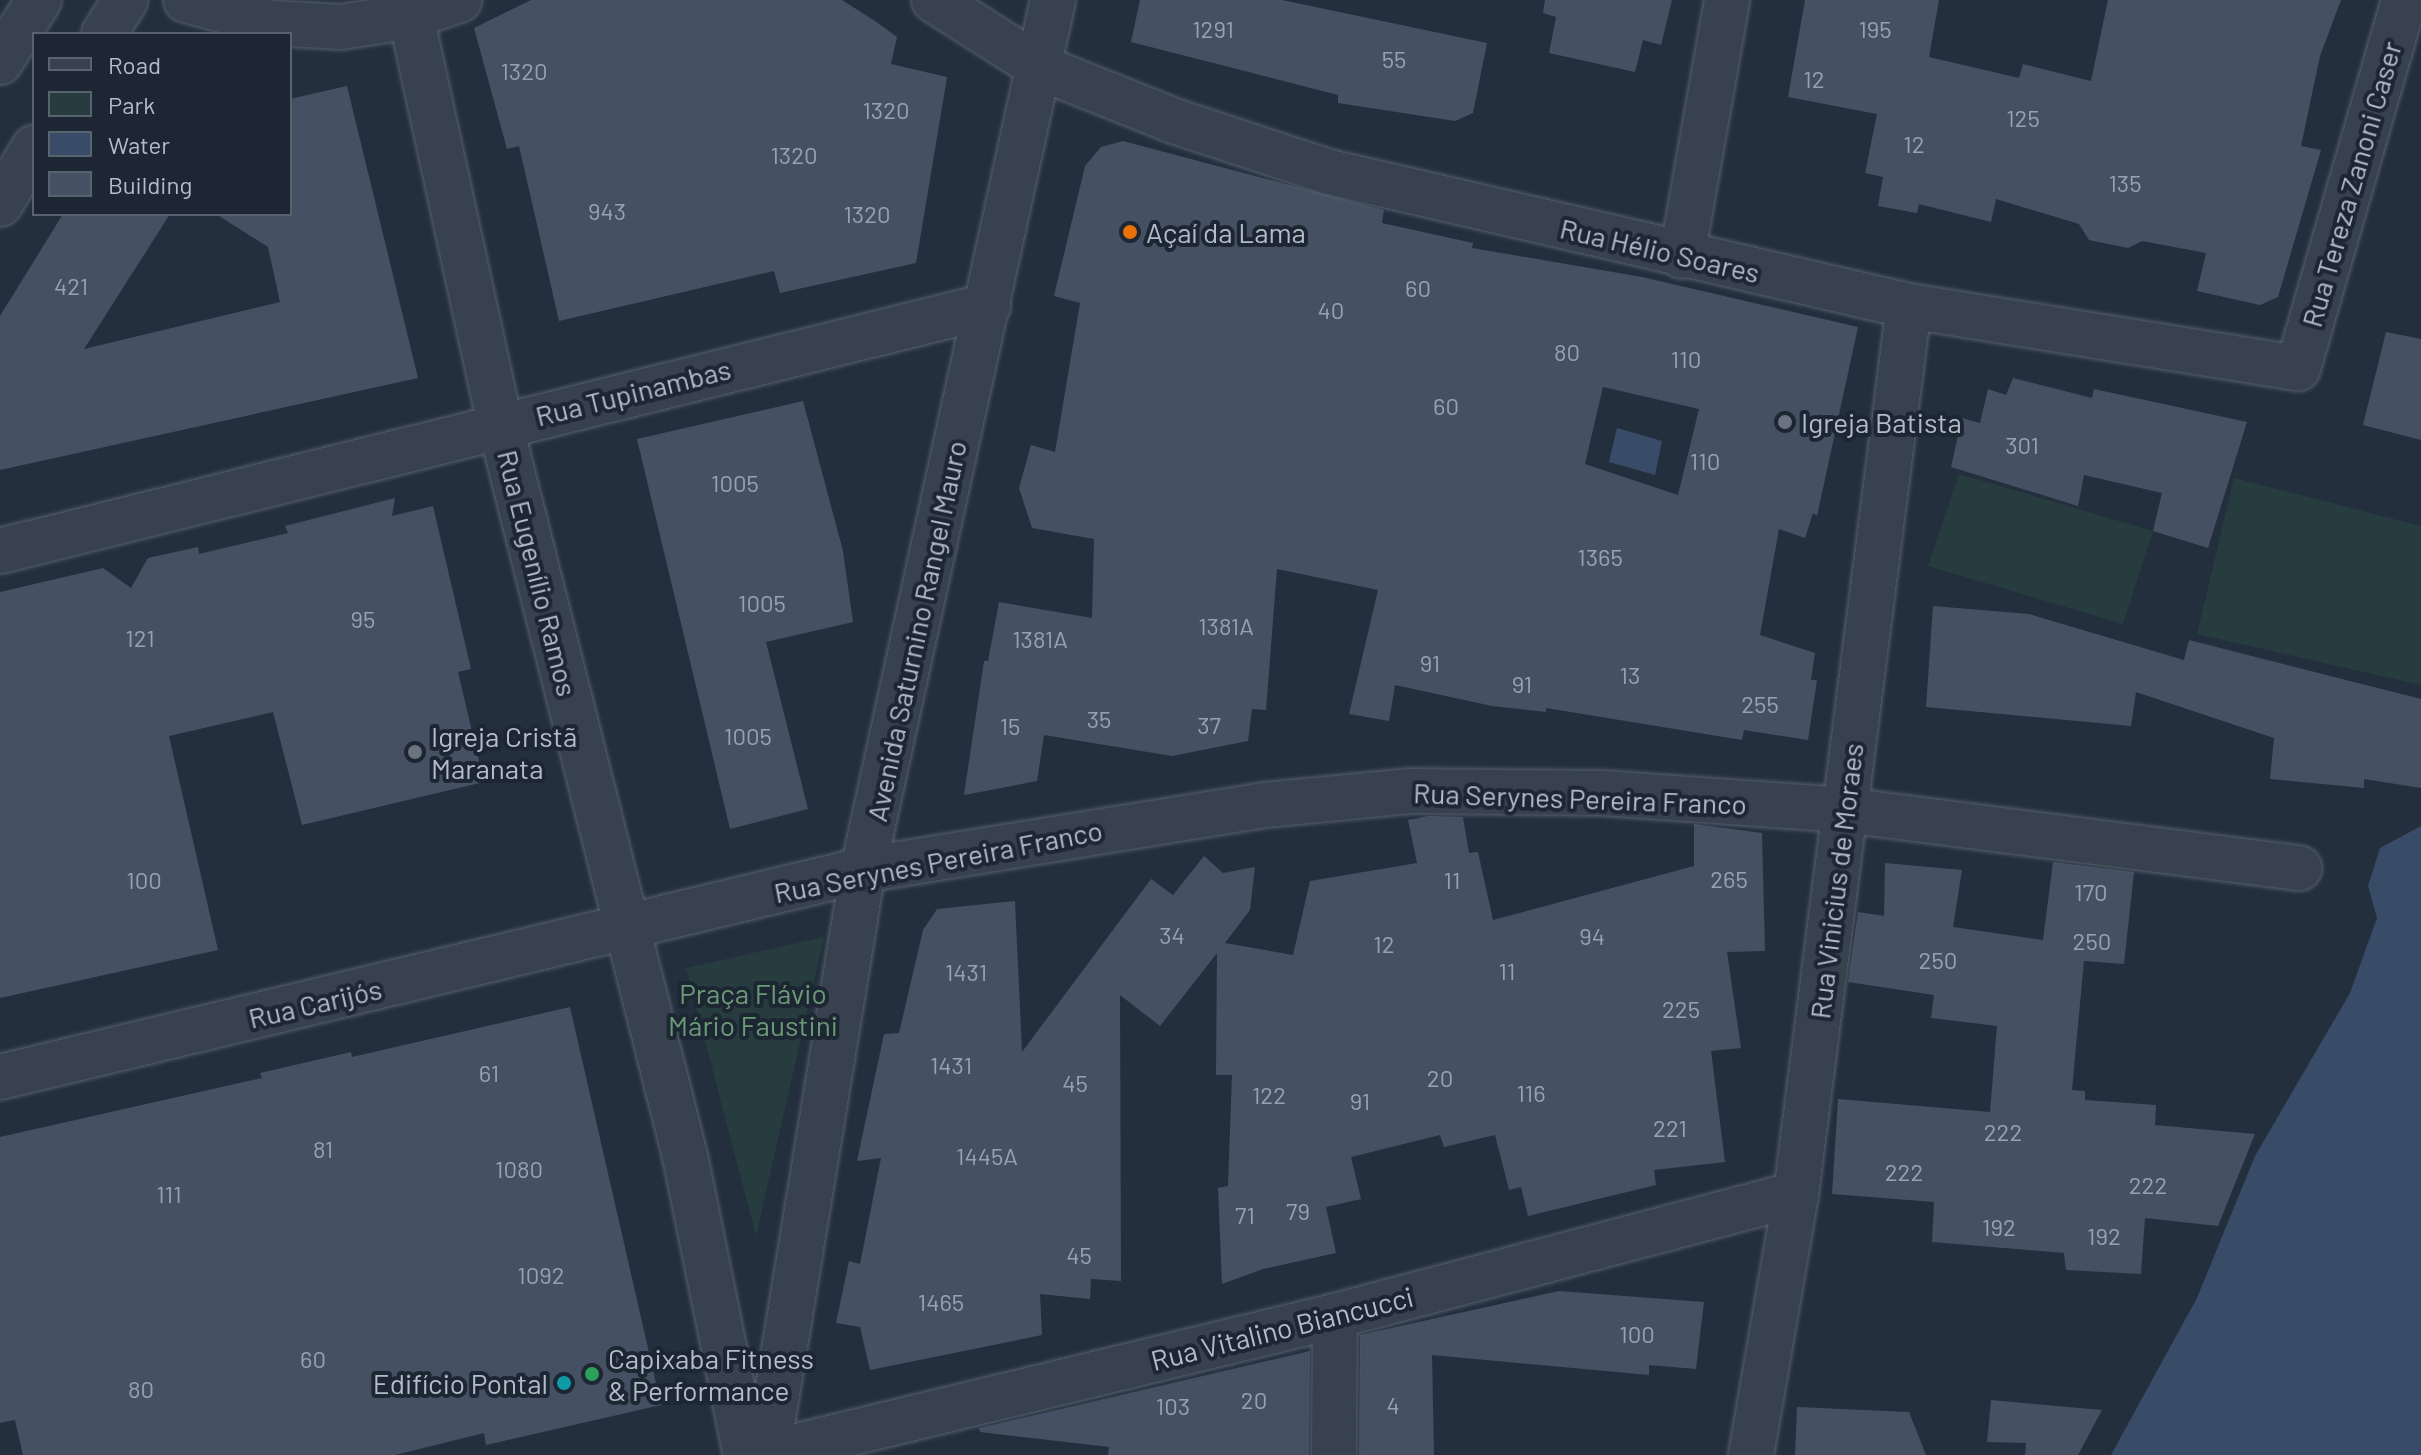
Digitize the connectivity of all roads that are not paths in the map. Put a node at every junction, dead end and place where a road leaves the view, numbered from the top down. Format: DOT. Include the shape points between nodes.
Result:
graph roads {
  1 [pos="39,0"];
  2 [pos="125,0"];
  3 [pos="186,0"];
  4 [pos="459,0"];
  5 [pos="934,0"];
  6 [pos="1053,0"];
  7 [pos="1727,0"];
  8 [pos="2404,0"];
  9 [pos="411,16"];
  10 [pos="105,32"];
  11 [pos="0,62"];
  12 [pos="1039,67"];
  13 [pos="32,151"];
  14 [pos="0,204"];
  15 [pos="1682,256"];
  16 [pos="988,306"];
  17 [pos="1909,306"];
  18 [pos="2298,368"];
  19 [pos="500,424"];
  20 [pos="0,551"];
  21 [pos="1845,810"];
  22 [pos="2299,868"];
  23 [pos="863,870"];
  24 [pos="629,928"];
  25 [pos="0,1077"];
  26 [pos="1796,1194"];
  27 [pos="1335,1316"];
  28 [pos="760,1455"];
  29 [pos="1334,1455"];
  30 [pos="1751,1455"];
  1 -- 11 [label="street"];
  2 -- 10 [label="street"];
  3 -- 9 [label="street" via="271,23 341,27"];
  4 -- 9 [label="street"];
  5 -- 12 [label="street, Rua Hélio Soares"];
  6 -- 12 [label="street, Avenida Saturnino Rangel Mauro"];
  7 -- 15 [label="street"];
  8 -- 18 [label="street, Rua Tereza Zanoni Caser"];
  9 -- 19 [label="street, Rua Eugenílio Ramos"];
  12 -- 15 [label="street, Rua Hélio Soares" via="1174,121 1329,172"];
  12 -- 16 [label="street, Avenida Saturnino Rangel Mauro"];
  13 -- 14 [label="street"];
  15 -- 17 [label="street, Rua Hélio Soares"];
  16 -- 19 [label="street, Rua Tupinambas"];
  16 -- 23 [label="street, Avenida Saturnino Rangel Mauro"];
  17 -- 18 [label="street, Rua Hélio Soares"];
  17 -- 21 [label="street, Rua Vinicius de Moraes"];
  19 -- 20 [label="street, Rua Tupinambas"];
  19 -- 24 [label="street, Rua Eugenílio Ramos"];
  21 -- 22 [label="street, Rua Serynes Pereira Franco"];
  21 -- 23 [label="street, Rua Serynes Pereira Franco" via="1602,793 1410,791 1265,805"];
  21 -- 26 [label="street, Rua Vinicius de Moraes"];
  23 -- 24 [label="street, Rua Serynes Pereira Franco"];
  23 -- 28 [label="street, Avenida Saturnino Rangel Mauro"];
  24 -- 25 [label="street, Rua Carijós"];
  24 -- 28 [label="street, Rua Eugenílio Ramos"];
  26 -- 27 [label="street, Rua Vitalino Biancucci"];
  26 -- 30 [label="street, Rua Vinicius de Moraes"];
  27 -- 28 [label="street, Rua Vitalino Biancucci"];
  27 -- 29 [label="street"];
}
